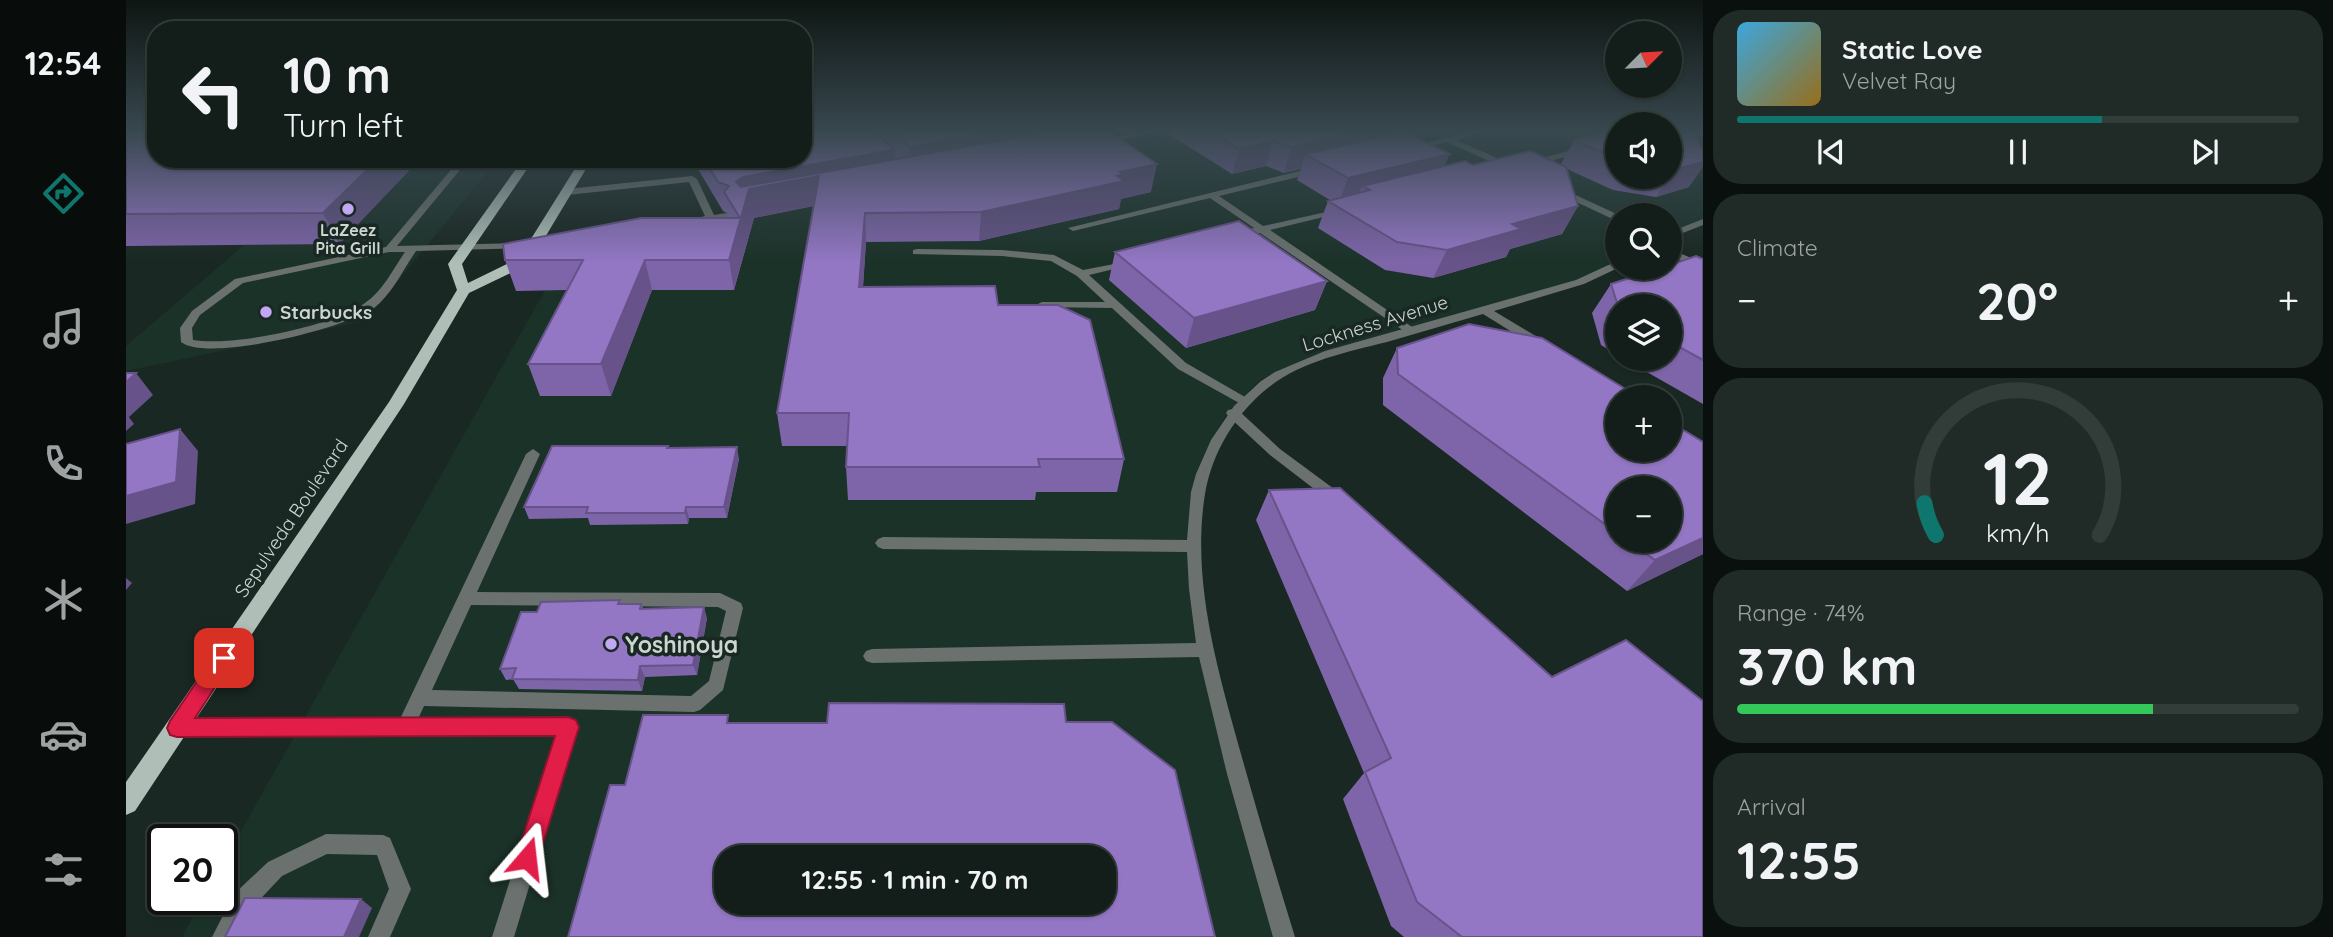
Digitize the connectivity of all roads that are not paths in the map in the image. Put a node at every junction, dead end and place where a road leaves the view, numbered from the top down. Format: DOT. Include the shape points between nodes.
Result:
graph roads {
  1 [pos="452,175"];
  2 [pos="518,175"];
  3 [pos="577,175"];
  4 [pos="1296,175"];
  5 [pos="1548,186"];
  6 [pos="567,192"];
  7 [pos="1211,195"];
  8 [pos="1353,207"];
  9 [pos="1605,212"];
  10 [pos="726,216"];
  11 [pos="711,218"];
  12 [pos="1703,222"];
  13 [pos="685,224"];
  14 [pos="1073,228"];
  15 [pos="1262,229"];
  16 [pos="1682,230"];
  17 [pos="1223,239"];
  18 [pos="540,246"];
  19 [pos="467,247"];
  20 [pos="389,248"];
  21 [pos="412,248"];
  22 [pos="917,252"];
  23 [pos="1682,257"];
  24 [pos="1145,258"];
  25 [pos="1703,267"];
  26 [pos="1605,270"];
  27 [pos="1081,274"];
  28 [pos="464,290"];
  29 [pos="1034,305"];
  30 [pos="1114,306"];
  31 [pos="1485,310"];
  32 [pos="1411,331"];
  33 [pos="1555,354"];
  34 [pos="1246,401"];
  35 [pos="1233,413"];
  36 [pos="533,454"];
  37 [pos="1349,509"];
  38 [pos="883,543"];
  39 [pos="1195,546"];
  40 [pos="466,598"];
  41 [pos="1205,650"];
  42 [pos="872,656"];
  43 [pos="419,698"];
  44 [pos="405,727"];
  45 [pos="177,728"];
  46 [pos="126,803"];
  47 [pos="223,937"];
  48 [pos="379,937"];
  49 [pos="503,937"];
  50 [pos="1284,937"];
  1 -- 20 [label="street"];
  2 -- 19 [label="main road"];
  3 -- 6 [label="main road"];
  4 -- 7 [label="street"];
  5 -- 9 [label="street"];
  6 -- 11 [label="street" via="692,179"];
  6 -- 18 [label="main road"];
  7 -- 14 [label="street"];
  7 -- 15 [label="street"];
  8 -- 15 [label="street"];
  10 -- 11 [label="street"];
  11 -- 13 [label="street"];
  12 -- 16 [label="street"];
  15 -- 17 [label="street"];
  15 -- 32 [label="street"];
  18 -- 19 [label="street"];
  18 -- 28 [label="main road" via="524,261"];
  19 -- 21 [label="street"];
  19 -- 28 [label="main road" via="455,264"];
  20 -- 21 [label="street"];
  20 -- 21 [label="street" via="239,281 196,313 186,328 187,342 222,345 357,313 372,303"];
  22 -- 27 [label="street" via="1054,258"];
  23 -- 25 [label="street"];
  24 -- 27 [label="street"];
  26 -- 31 [label="street, Lockness Avenue" via="1580,282"];
  27 -- 30 [label="street"];
  28 -- 45 [label="main road, Sepulveda Boulevard" via="396,404"];
  29 -- 30 [label="street"];
  30 -- 34 [label="street" via="1182,366"];
  31 -- 32 [label="street, Lockness Avenue"];
  31 -- 33 [label="street"];
  32 -- 34 [label="street, Lockness Avenue" via="1316,358 1266,383"];
  34 -- 35 [label="street, Lockness Avenue"];
  35 -- 37 [label="street"];
  35 -- 39 [label="street, Lockness Avenue" via="1209,456 1196,508"];
  36 -- 40 [label="street"];
  38 -- 39 [label="street"];
  39 -- 41 [label="street, Lockness Avenue"];
  40 -- 43 [label="street"];
  40 -- 43 [label="street" via="720,600 735,608 717,685 694,704"];
  41 -- 42 [label="street"];
  41 -- 50 [label="street, Lockness Avenue"];
  43 -- 44 [label="street"];
  44 -- 45 [label="street"];
  44 -- 49 [label="street" via="568,727"];
  45 -- 46 [label="main road, Sepulveda Boulevard"];
  47 -- 48 [label="street" via="242,902 275,869 326,844 383,845 400,889"];
}
